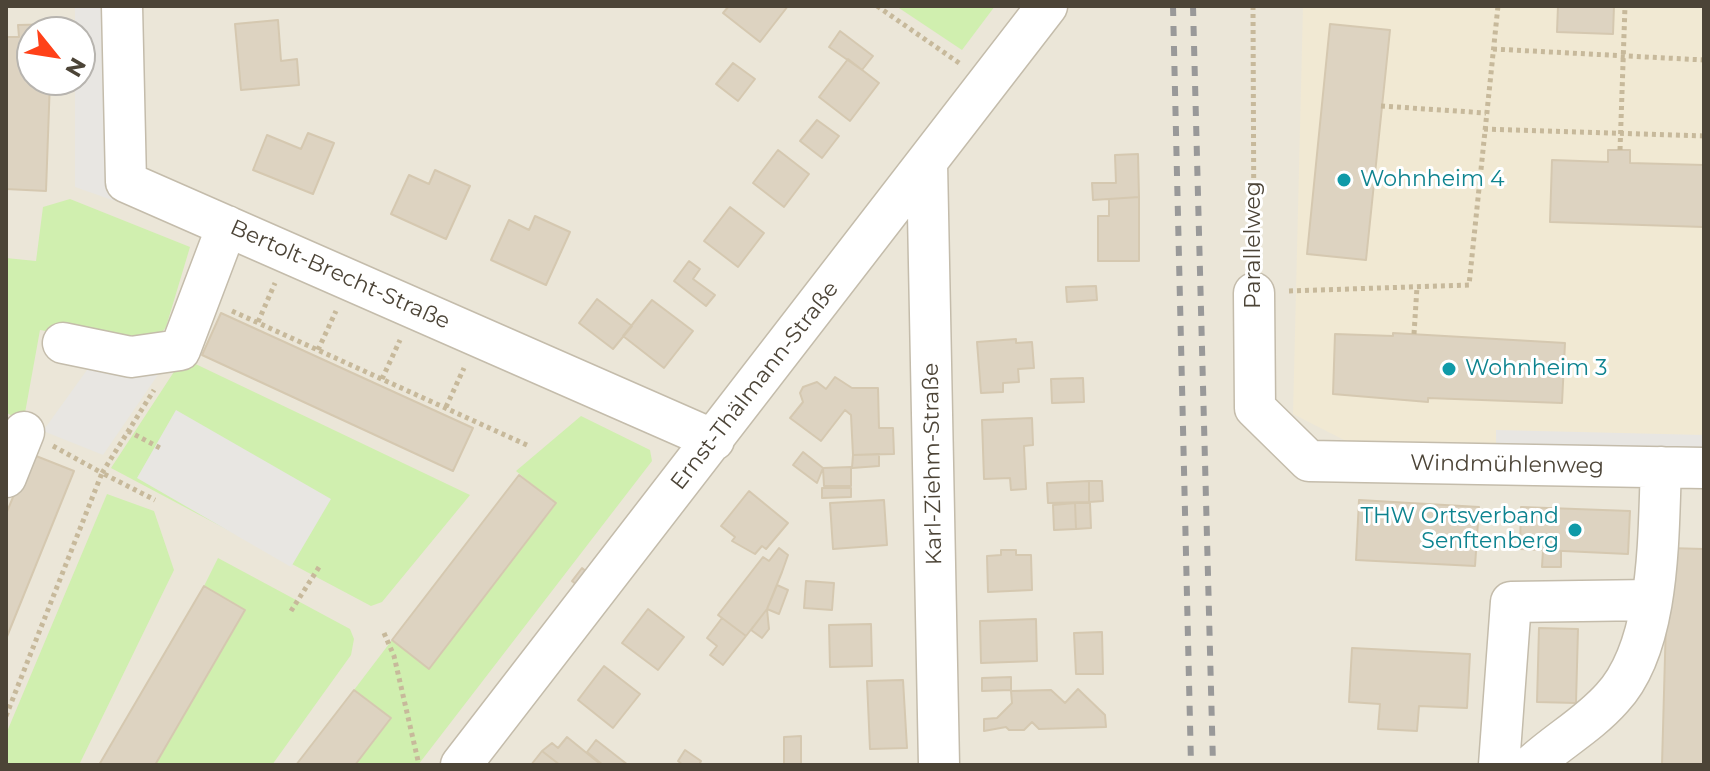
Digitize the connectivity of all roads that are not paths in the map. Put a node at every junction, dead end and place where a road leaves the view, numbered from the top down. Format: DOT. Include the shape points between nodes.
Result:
graph roads {
  1 [pos="122,6"];
  2 [pos="1047,6"];
  3 [pos="927,163"];
  4 [pos="227,226"];
  5 [pos="1254,293"];
  6 [pos="63,343"];
  7 [pos="24,432"];
  8 [pos="714,440"];
  9 [pos="1309,461"];
  10 [pos="1661,467"];
  11 [pos="1704,468"];
  12 [pos="6,477"];
  13 [pos="1651,600"];
  14 [pos="461,765"];
  15 [pos="939,765"];
  16 [pos="1499,765"];
  17 [pos="1532,765"];
  1 -- 4 [label="street, Bertolt-Brecht-Straße" via="126,182"];
  2 -- 3 [label="street, Ernst-Thälmann-Straße"];
  3 -- 8 [label="street, Ernst-Thälmann-Straße"];
  3 -- 15 [label="street, Karl-Ziehm-Straße"];
  4 -- 6 [label="street" via="180,350 131,357"];
  4 -- 8 [label="street, Bertolt-Brecht-Straße"];
  5 -- 9 [label="street, Parallelweg" via="1255,408"];
  7 -- 12 [label="street"];
  8 -- 14 [label="street, Ernst-Thälmann-Straße"];
  9 -- 10 [label="street, Windmühlenweg"];
  10 -- 11 [label="street, Windmühlenweg"];
  10 -- 13 [label="street"];
  13 -- 16 [label="street" via="1511,602"];
  13 -- 17 [label="street" via="1638,655 1615,695 1581,729"];
}
